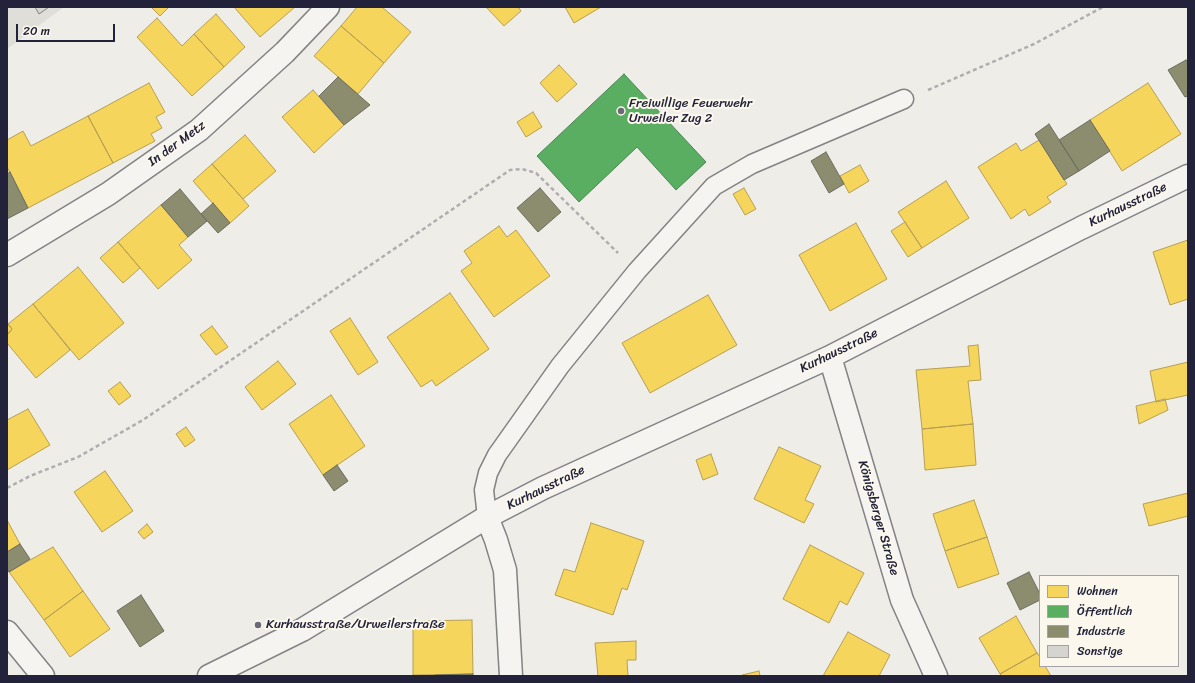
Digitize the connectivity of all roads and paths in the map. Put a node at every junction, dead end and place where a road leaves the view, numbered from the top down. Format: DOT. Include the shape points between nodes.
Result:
graph roads {
  1 [pos="328,7"];
  2 [pos="1102,7"];
  3 [pos="904,99"];
  4 [pos="1188,176"];
  5 [pos="7,255"];
  6 [pos="637,271"];
  7 [pos="830,357"];
  8 [pos="7,488"];
  9 [pos="487,518"];
  10 [pos="7,632"];
  11 [pos="43,676"];
  12 [pos="209,676"];
  13 [pos="512,676"];
  14 [pos="936,676"];
  1 -- 5 [label="street, In der Metz" via="285,52 199,130 108,194"];
  2 -- 3 [label="path" via="1034,44"];
  3 -- 6 [label="lane" via="752,164 714,186"];
  4 -- 7 [label="street, Kurhausstraße"];
  6 -- 8 [label="path" via="536,173 510,170 143,420 78,458 30,476"];
  6 -- 9 [label="lane" via="560,366 496,455 484,490"];
  7 -- 9 [label="street, Kurhausstraße" via="543,488"];
  7 -- 14 [label="street, Königsberger Straße" via="902,600"];
  9 -- 12 [label="street, Kurhausstraße" via="302,630"];
  9 -- 13 [label="street" via="505,570"];
  10 -- 11 [label="street"];
}
